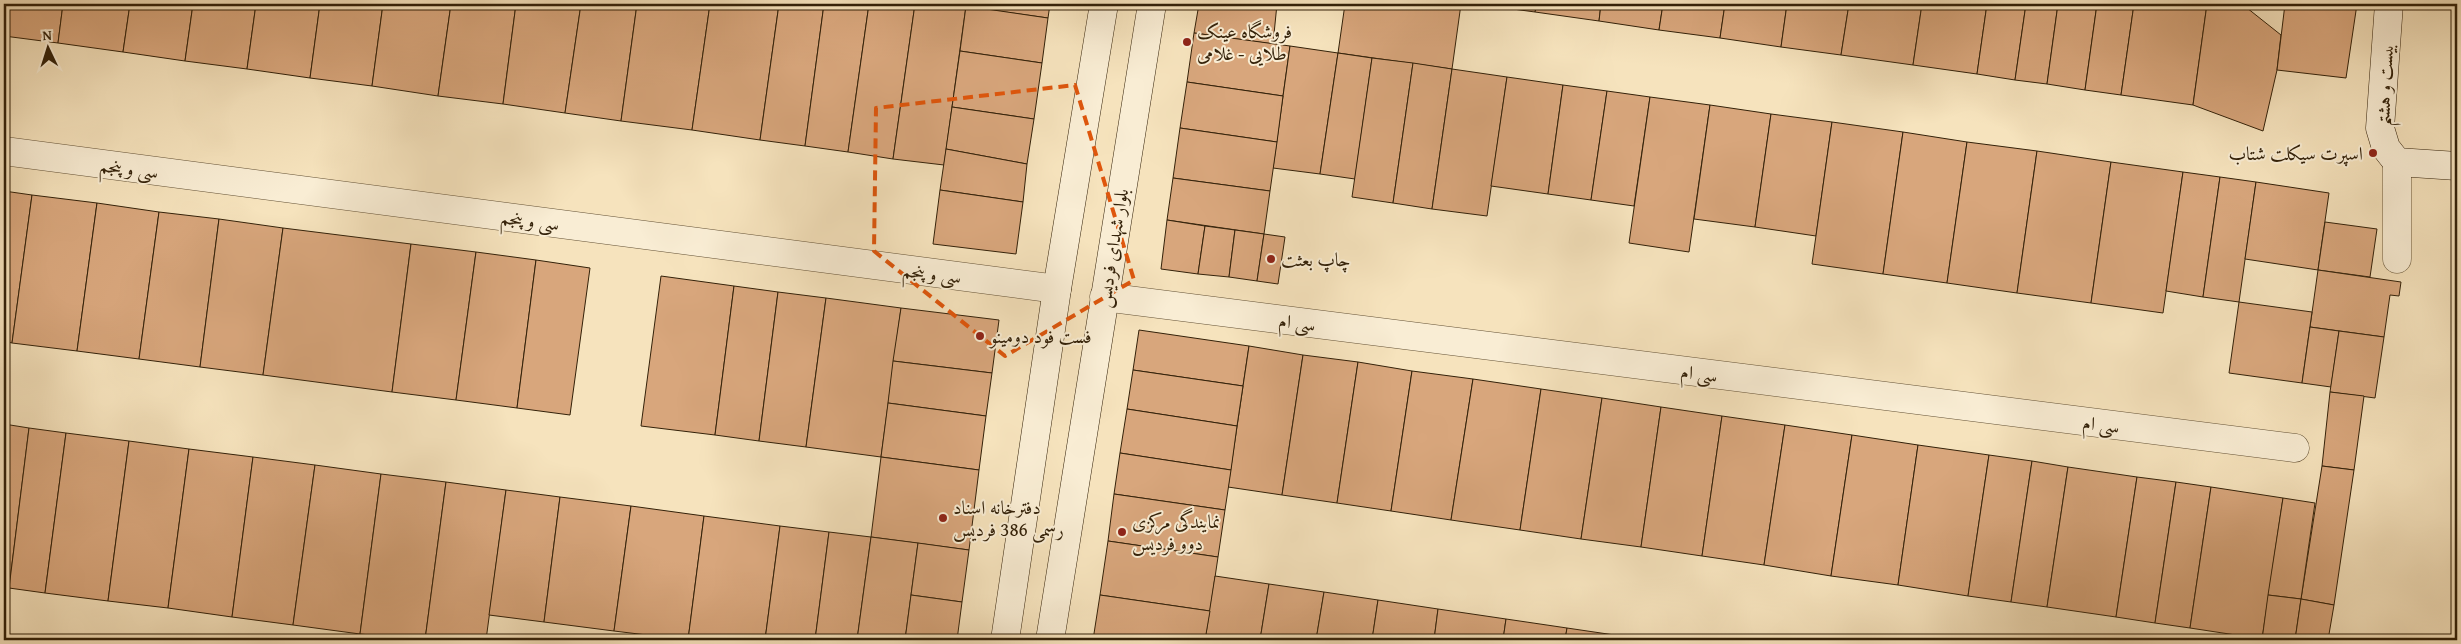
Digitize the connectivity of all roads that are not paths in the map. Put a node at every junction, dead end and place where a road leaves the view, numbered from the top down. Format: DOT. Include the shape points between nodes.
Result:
graph roads {
  1 [pos="1104,4"];
  2 [pos="1152,4"];
  3 [pos="2389,4"];
  4 [pos="4,151"];
  5 [pos="2397,162"];
  6 [pos="2457,166"];
  7 [pos="2397,259"];
  8 [pos="1057,289"];
  9 [pos="1104,297"];
  10 [pos="2295,448"];
  11 [pos="1005,640"];
  12 [pos="1050,640"];
  1 -- 8 [label="street"];
  2 -- 9 [label="street, بلوار شهدای فردیس"];
  3 -- 5 [label="street, بیست و هشتم" via="2380,128 2386,148"];
  4 -- 8 [label="street, سی و پنجم"];
  5 -- 6 [label="street"];
  5 -- 7 [label="street"];
  8 -- 11 [label="street"];
  9 -- 10 [label="street, سی ام"];
  9 -- 12 [label="street, بلوار شهدای فردیس"];
}
